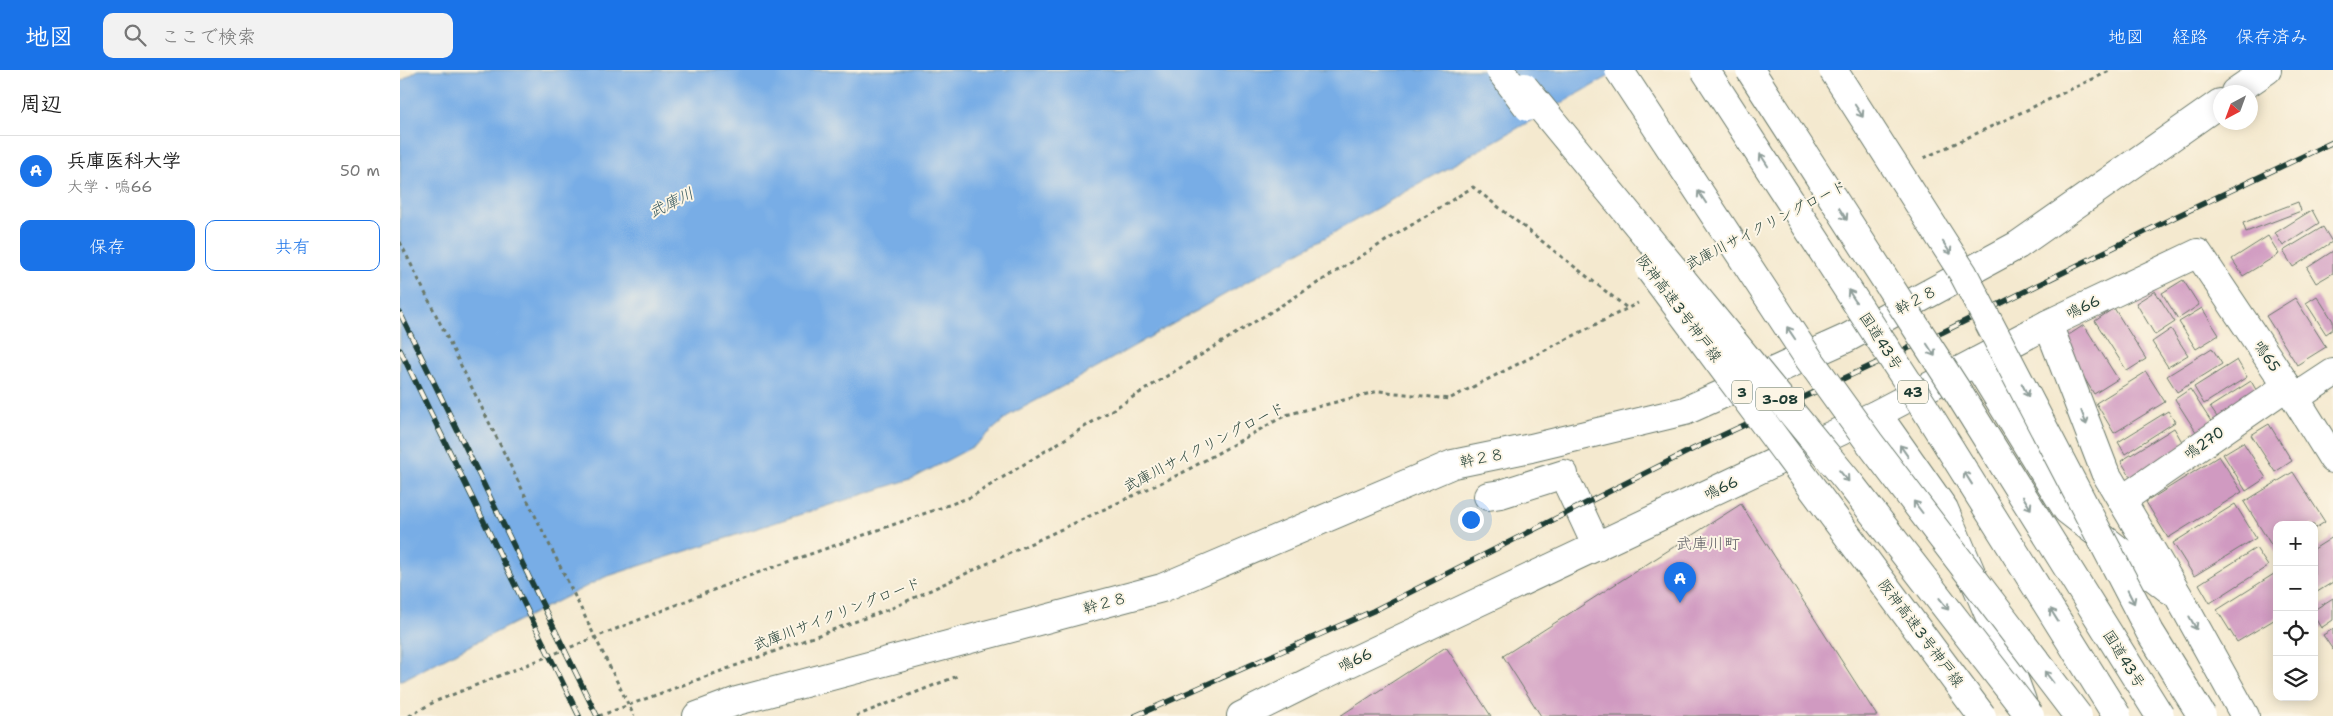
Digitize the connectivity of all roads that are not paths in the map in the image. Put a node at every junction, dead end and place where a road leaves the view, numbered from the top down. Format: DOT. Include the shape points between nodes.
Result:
graph roads {
  1 [pos="1500,70"];
  2 [pos="1619,70"];
  3 [pos="1706,70"];
  4 [pos="1750,70"];
  5 [pos="1833,70"];
  6 [pos="2267,70"];
  7 [pos="2245,85"];
  8 [pos="1524,87"];
  9 [pos="2213,107"];
  10 [pos="2198,253"];
  11 [pos="2048,324"];
  12 [pos="1976,362"];
  13 [pos="2333,373"];
  14 [pos="2291,392"];
  15 [pos="1877,414"];
  16 [pos="2333,460"];
  17 [pos="1488,496"];
  18 [pos="2122,500"];
  19 [pos="1597,547"];
  20 [pos="2179,598"];
  21 [pos="697,716"];
  22 [pos="1241,716"];
  23 [pos="1982,716"];
  24 [pos="1991,716"];
  25 [pos="2029,716"];
  26 [pos="2078,716"];
  27 [pos="2117,716"];
  28 [pos="2160,716"];
  29 [pos="2202,716"];
  30 [pos="2245,716"];
  1 -- 23 [label="main road, 阪神高速3号神戸線 / 3, bridge"];
  26 -- 2 [label="main road, one-way, bridge" via="1809,359"];
  27 -- 3 [label="main road, 国道43号 / 43, one-way, bridge"];
  4 -- 28 [label="main road, 国道43号 / 43, one-way, bridge" via="1956,389"];
  5 -- 29 [label="main road, one-way, bridge" via="1964,273 2150,632"];
  6 -- 7 [label="main road"];
  8 -- 24 [label="main road, 阪神高速3号神戸線 / 3, bridge"];
  8 -- 25 [label="main road, 3-08, one-way, bridge" via="1852,486"];
  9 -- 21 [label="main road, 幹２８" via="2018,245 1847,338 1685,411 1453,464 1162,588 737,701"];
  10 -- 11 [label="main road, 鳴66"];
  10 -- 14 [label="main road, 鳴65"];
  11 -- 12 [label="main road, 鳴66"];
  11 -- 18 [label="main road, one-way" via="2105,472"];
  12 -- 15 [label="main road, 鳴66"];
  12 -- 20 [label="main road" via="2067,510"];
  13 -- 14 [label="main road, 鳴270"];
  14 -- 16 [label="main road, 鳴65"];
  14 -- 18 [label="main road, 鳴270"];
  15 -- 19 [label="main road, 鳴66"];
  25 -- 15 [label="main road, one-way" via="1944,509"];
  17 -- 19 [label="main road" via="1566,480"];
  18 -- 20 [label="main road"];
  19 -- 22 [label="main road, 鳴66"];
  20 -- 30 [label="main road, one-way"];
}
